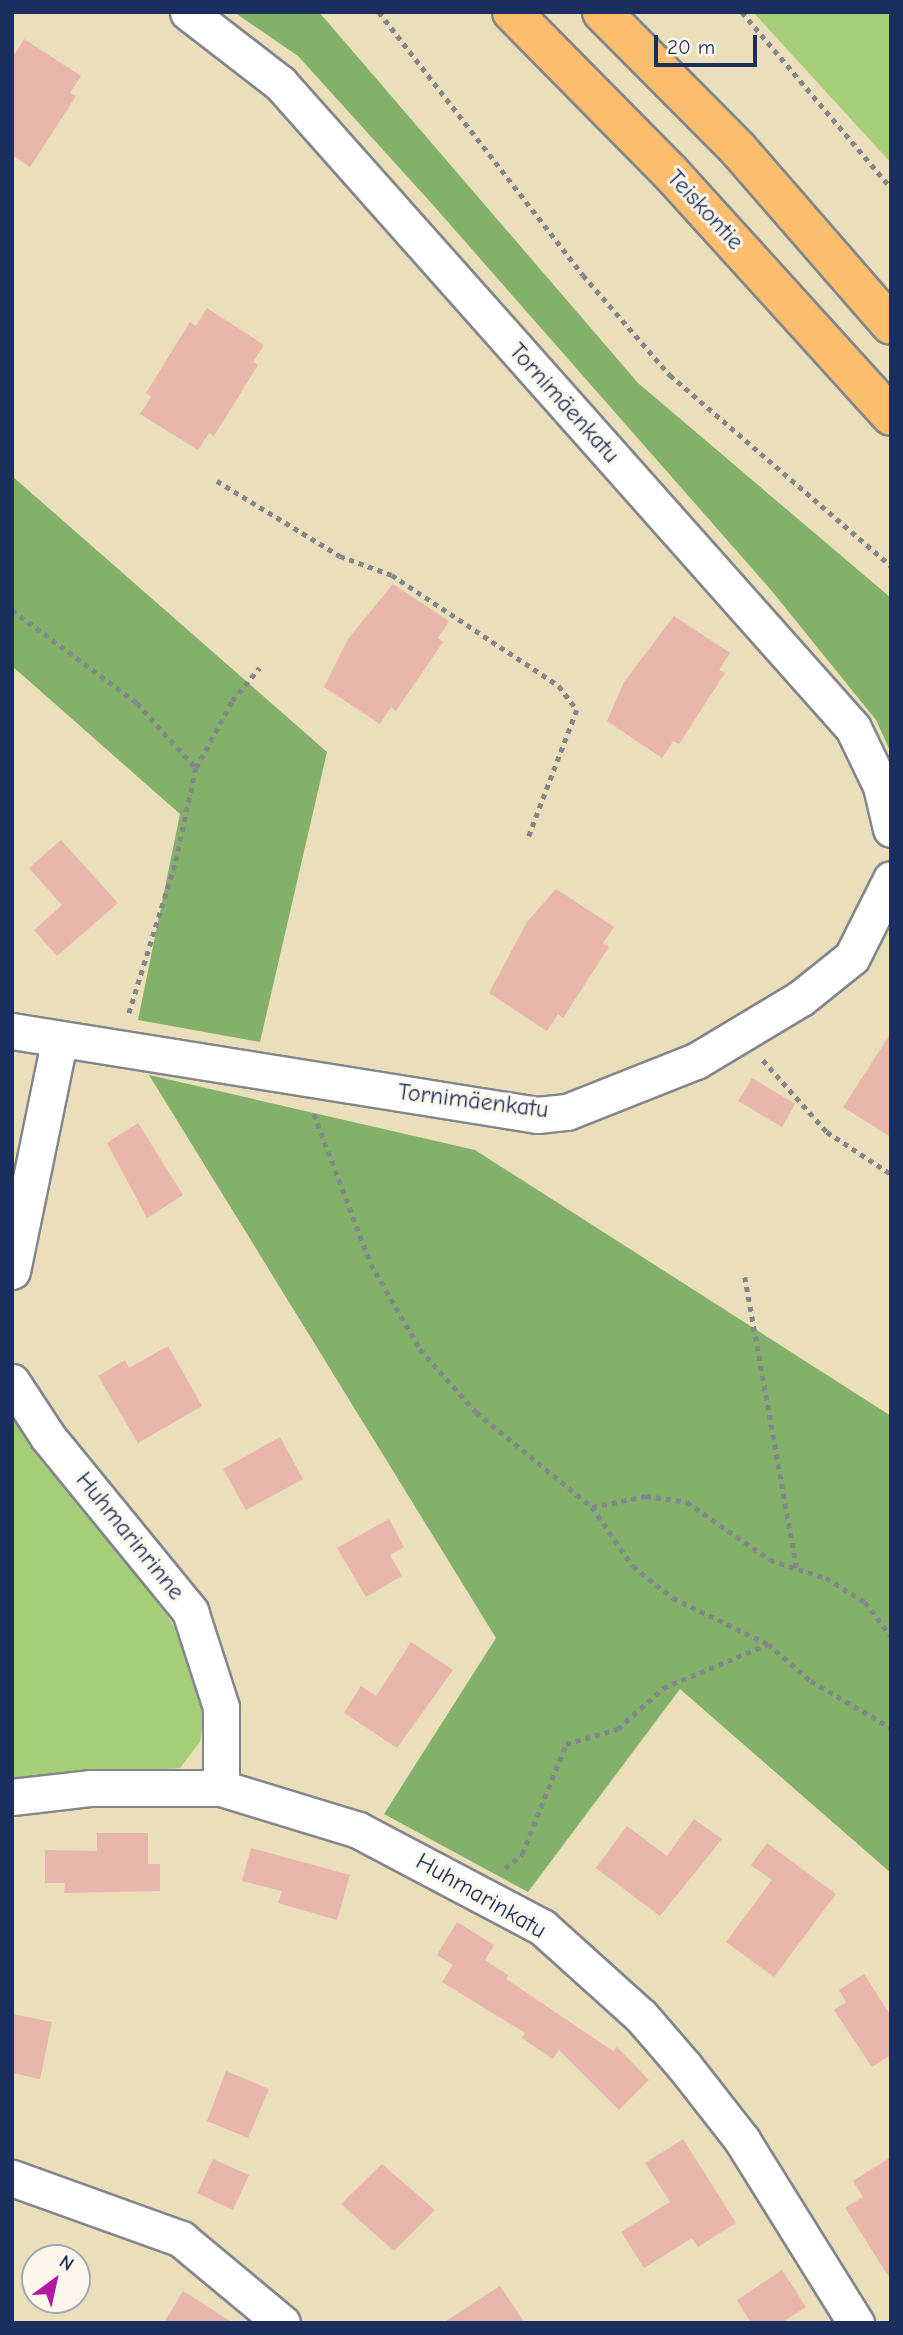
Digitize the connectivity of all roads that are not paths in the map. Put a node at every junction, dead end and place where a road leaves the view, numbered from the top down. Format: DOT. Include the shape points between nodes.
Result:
graph roads {
  1 [pos="188,12"];
  2 [pos="512,12"];
  3 [pos="602,12"];
  4 [pos="891,325"];
  5 [pos="891,416"];
  6 [pos="891,829"];
  7 [pos="891,879"];
  8 [pos="12,1031"];
  9 [pos="59,1043"];
  10 [pos="12,1271"];
  11 [pos="12,1381"];
  12 [pos="221,1788"];
  13 [pos="12,1797"];
  14 [pos="12,2178"];
  15 [pos="282,2323"];
  16 [pos="856,2323"];
  1 -- 6 [label="street, Tornimäenkatu" via="280,83 853,728 881,786"];
  2 -- 5 [label="highway, Teiskontie" via="670,172"];
  3 -- 4 [label="highway" via="738,149"];
  7 -- 9 [label="street, Tornimäenkatu" via="852,957 744,1034 605,1099 557,1113 119,1044"];
  8 -- 9 [label="street, Tornimäenkatu"];
  9 -- 10 [label="street"];
  11 -- 12 [label="street, Huhmarinrinne" via="48,1437 190,1611 222,1707"];
  12 -- 13 [label="street, Huhmarinkatu" via="91,1788"];
  12 -- 16 [label="street, Huhmarinkatu" via="359,1830 480,1889 542,1927 641,2016 742,2140"];
  14 -- 15 [label="street" via="181,2239"];
}
